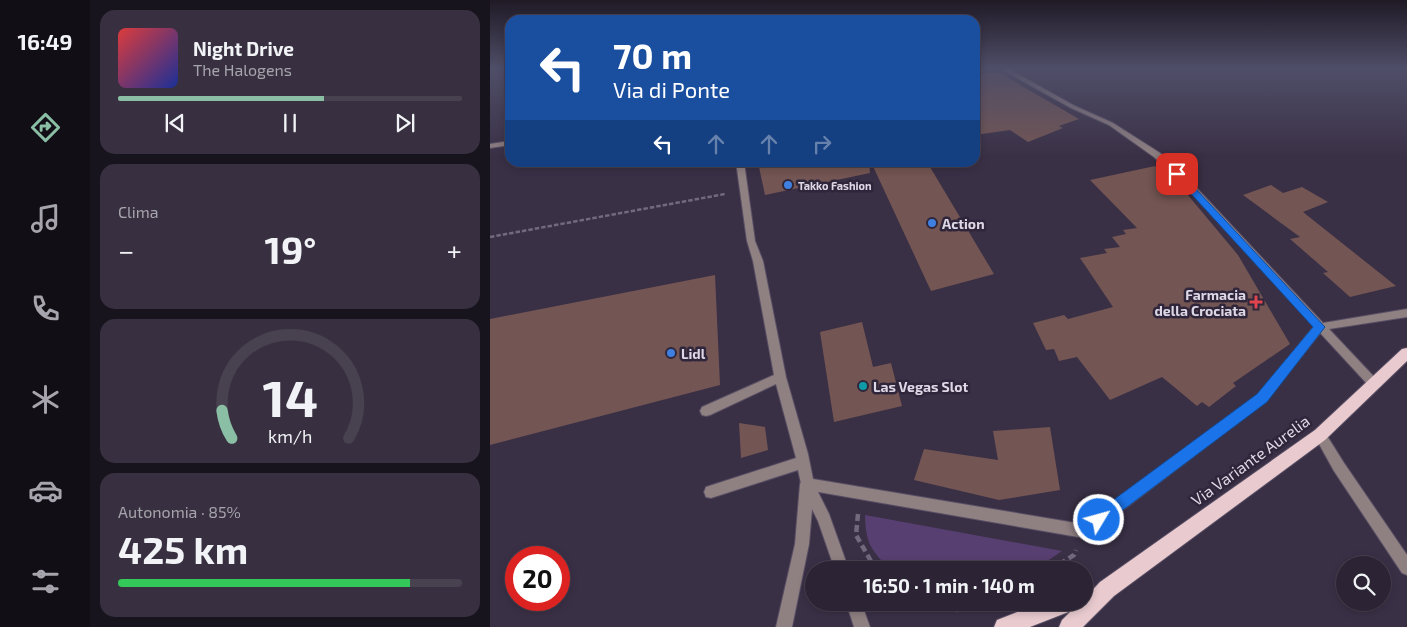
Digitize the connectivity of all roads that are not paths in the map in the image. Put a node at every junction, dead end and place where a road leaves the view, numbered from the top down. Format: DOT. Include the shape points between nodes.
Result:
graph roads {
  1 [pos="1055,97"];
  2 [pos="505,144"];
  3 [pos="490,146"];
  4 [pos="741,167"];
  5 [pos="1407,314"];
  6 [pos="1320,327"];
  7 [pos="1407,353"];
  8 [pos="780,377"];
  9 [pos="1374,384"];
  10 [pos="706,411"];
  11 [pos="1320,435"];
  12 [pos="804,462"];
  13 [pos="807,484"];
  14 [pos="711,492"];
  15 [pos="839,561"];
  16 [pos="1407,568"];
  17 [pos="1107,589"];
  18 [pos="1093,594"];
  19 [pos="856,611"];
  20 [pos="1046,611"];
  21 [pos="784,627"];
  22 [pos="862,627"];
  23 [pos="1004,627"];
  24 [pos="1069,627"];
  1 -- 6 [label="street" via="1112,124 1157,155 1187,183"];
  2 -- 3 [label="street"];
  4 -- 8 [label="street" via="751,241 758,261"];
  5 -- 6 [label="street"];
  6 -- 9 [label="street"];
  6 -- 13 [label="street" via="1262,398 1084,532"];
  7 -- 9 [label="main road, Via Variante Aurelia"];
  8 -- 10 [label="street"];
  8 -- 12 [label="street"];
  9 -- 11 [label="main road, Via Variante Aurelia"];
  11 -- 16 [label="street"];
  11 -- 17 [label="main road, Via Variante Aurelia"];
  12 -- 13 [label="street"];
  12 -- 14 [label="street"];
  13 -- 15 [label="street"];
  13 -- 21 [label="street" via="802,544"];
  17 -- 18 [label="main road, Via Variante Aurelia"];
  17 -- 24 [label="main road, Via Variante Aurelia"];
  19 -- 22 [label="street"];
  20 -- 23 [label="main road"];
}
